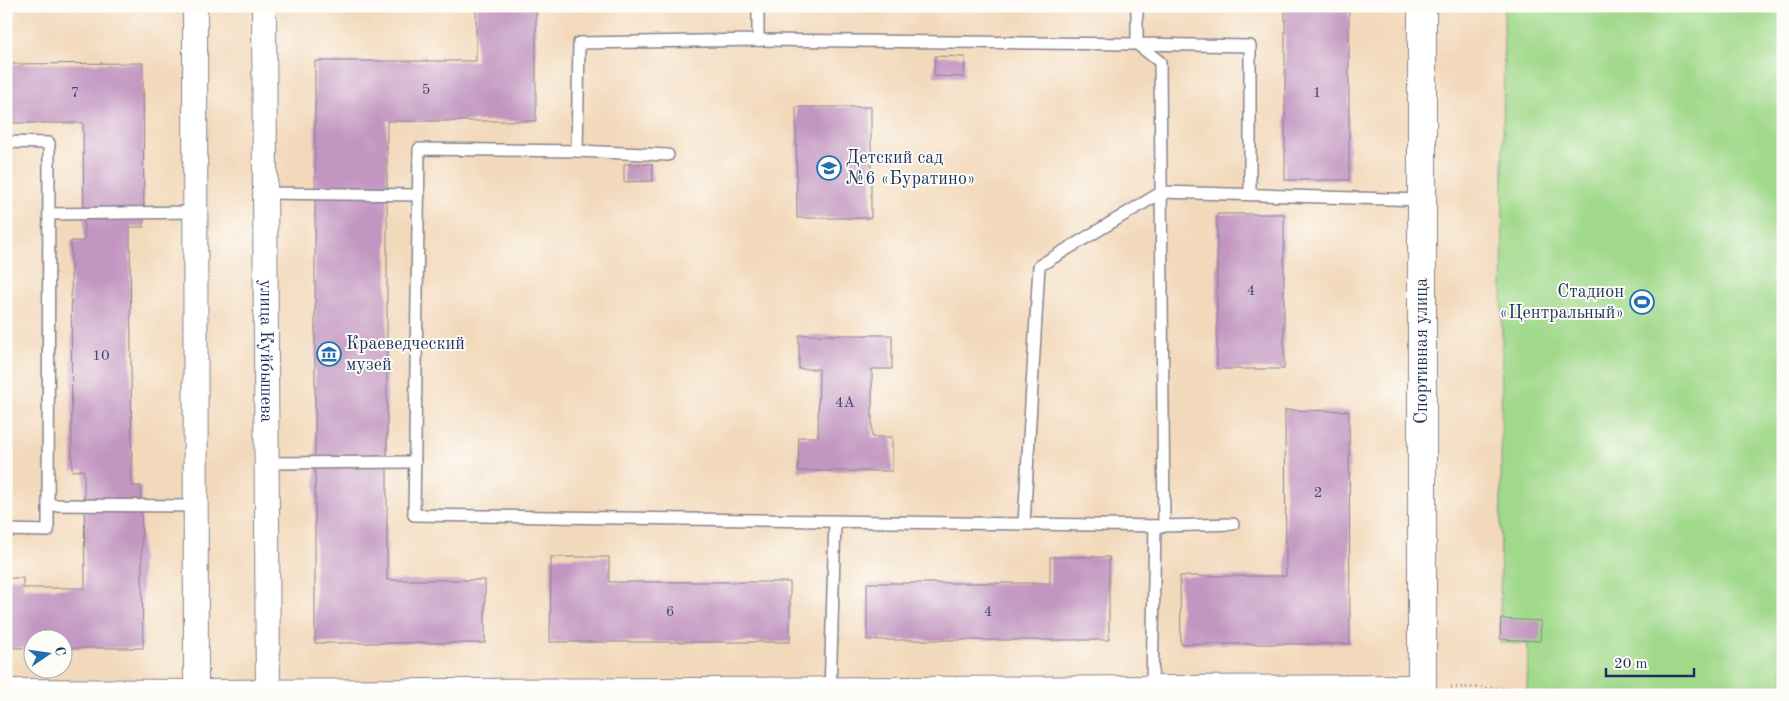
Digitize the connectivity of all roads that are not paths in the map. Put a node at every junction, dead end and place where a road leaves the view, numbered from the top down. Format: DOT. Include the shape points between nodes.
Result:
graph roads {
  1 [pos="195,6"];
  2 [pos="264,6"];
  3 [pos="758,6"];
  4 [pos="1137,6"];
  5 [pos="1422,6"];
  6 [pos="758,40"];
  7 [pos="1136,44"];
  8 [pos="6,142"];
  9 [pos="577,150"];
  10 [pos="668,155"];
  11 [pos="266,192"];
  12 [pos="1162,192"];
  13 [pos="1250,194"];
  14 [pos="419,195"];
  15 [pos="1422,200"];
  16 [pos="195,212"];
  17 [pos="49,214"];
  18 [pos="415,462"];
  19 [pos="267,463"];
  20 [pos="48,505"];
  21 [pos="196,506"];
  22 [pos="835,521"];
  23 [pos="1024,524"];
  24 [pos="1234,524"];
  25 [pos="1159,526"];
  26 [pos="6,530"];
  27 [pos="1152,688"];
  28 [pos="6,691"];
  29 [pos="1422,691"];
  30 [pos="830,692"];
  31 [pos="196,693"];
  32 [pos="268,693"];
  33 [pos="418,693"];
  1 -- 16 [label="street"];
  2 -- 11 [label="street, улица Куйбышева"];
  3 -- 6 [label="lane"];
  4 -- 7 [label="lane"];
  5 -- 15 [label="street, Спортивная улица"];
  6 -- 7 [label="lane"];
  6 -- 9 [label="lane" via="579,43"];
  7 -- 12 [label="lane" via="1160,62"];
  7 -- 13 [label="lane" via="1250,46"];
  8 -- 17 [label="lane" via="49,143"];
  9 -- 10 [label="lane"];
  9 -- 14 [label="lane" via="420,149"];
  11 -- 14 [label="lane"];
  11 -- 19 [label="street, улица Куйбышева"];
  12 -- 13 [label="lane"];
  12 -- 23 [label="lane" via="1039,266"];
  12 -- 25 [label="lane"];
  13 -- 15 [label="lane"];
  14 -- 18 [label="lane"];
  15 -- 29 [label="street, Спортивная улица"];
  16 -- 17 [label="lane"];
  16 -- 21 [label="street"];
  17 -- 20 [label="lane"];
  18 -- 19 [label="lane"];
  18 -- 22 [label="lane" via="414,515"];
  19 -- 32 [label="street, улица Куйбышева"];
  20 -- 21 [label="lane"];
  20 -- 26 [label="lane" via="48,531"];
  21 -- 31 [label="street"];
  22 -- 23 [label="lane"];
  22 -- 30 [label="lane"];
  23 -- 25 [label="lane"];
  24 -- 25 [label="lane"];
  25 -- 27 [label="lane"];
  27 -- 29 [label="street"];
  27 -- 30 [label="street"];
  28 -- 31 [label="street"];
  30 -- 33 [label="street"];
  31 -- 32 [label="street"];
  32 -- 33 [label="street"];
}
